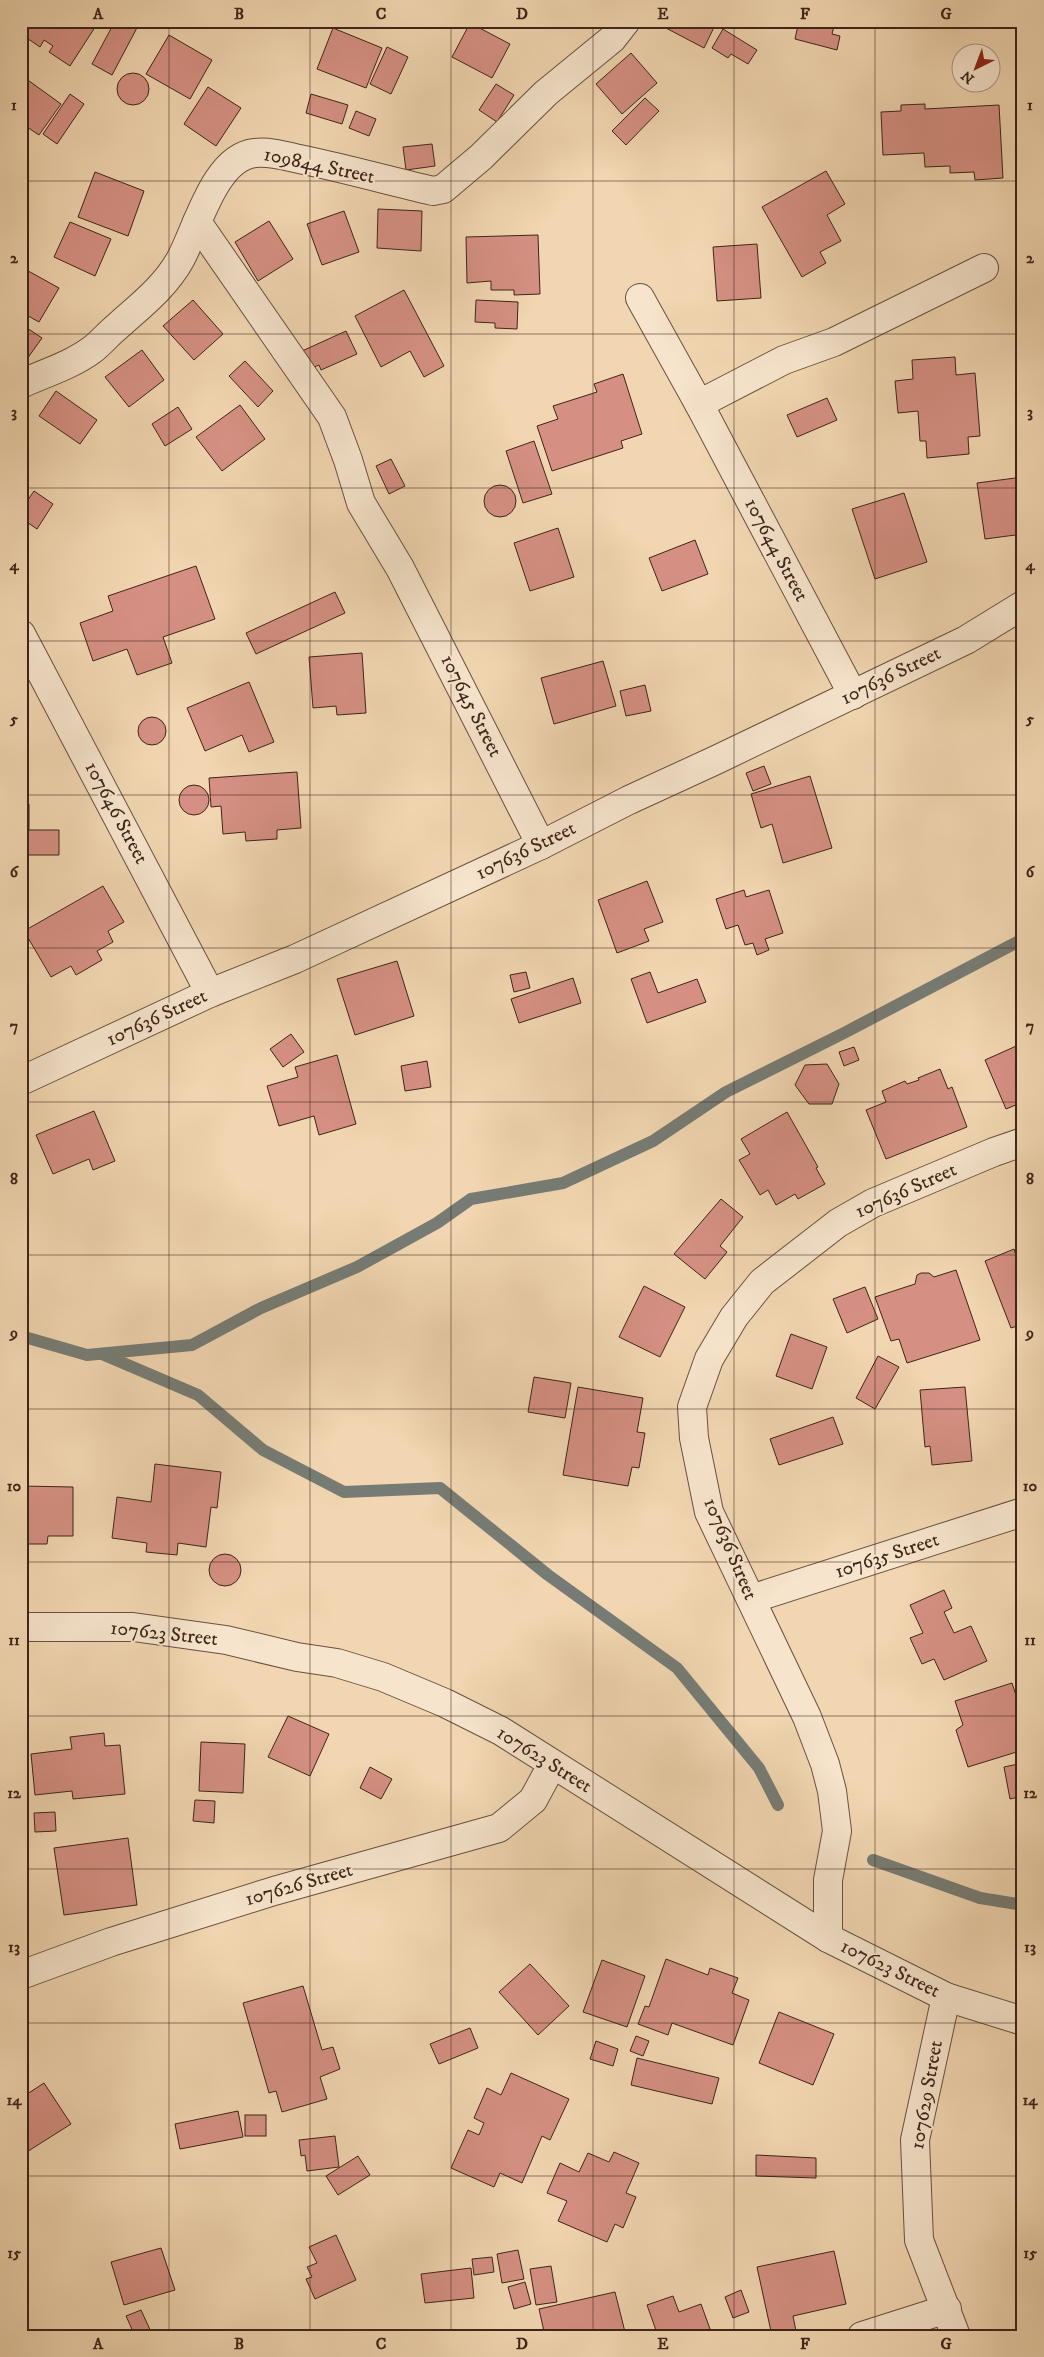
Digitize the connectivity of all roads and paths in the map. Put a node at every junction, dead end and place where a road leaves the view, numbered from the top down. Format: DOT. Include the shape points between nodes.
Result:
graph roads {
  1 [pos="626,21"];
  2 [pos="197,222"];
  3 [pos="984,268"];
  4 [pos="640,298"];
  5 [pos="21,384"];
  6 [pos="700,404"];
  7 [pos="1023,605"];
  8 [pos="21,634"];
  9 [pos="852,695"];
  10 [pos="541,845"];
  11 [pos="210,993"];
  12 [pos="21,1081"];
  13 [pos="1023,1142"];
  14 [pos="1023,1512"];
  15 [pos="751,1600"];
  16 [pos="21,1627"];
  17 [pos="552,1765"];
  18 [pos="828,1938"];
  19 [pos="21,1975"];
  20 [pos="946,1998"];
  21 [pos="1023,2021"];
  22 [pos="947,2309"];
  23 [pos="862,2336"];
  24 [pos="956,2336"];
  1 -- 2 [label="street, 109844 Street" via="612,39 546,92 443,190 426,189 270,153 254,153 230,166 212,191"];
  2 -- 5 [label="street, 109844 Street" via="172,274 93,349"];
  2 -- 10 [label="street, 107645 Street" via="332,418 360,503 400,568"];
  3 -- 6 [label="street" via="834,342 784,360"];
  4 -- 6 [label="street, 107644 Street"];
  6 -- 9 [label="street, 107644 Street"];
  7 -- 9 [label="street, 107636 Street" via="966,640"];
  8 -- 11 [label="street, 107646 Street"];
  9 -- 10 [label="street, 107636 Street"];
  10 -- 11 [label="street, 107636 Street" via="294,959"];
  11 -- 12 [label="street, 107636 Street"];
  13 -- 15 [label="street, 107636 Street" via="873,1203 838,1223 762,1282 734,1317 709,1359 692,1407 694,1430 710,1512"];
  14 -- 15 [label="street, 107635 Street"];
  15 -- 18 [label="street, 107636 Street" via="807,1717 832,1791 837,1831 828,1880"];
  16 -- 17 [label="street, 107623 Street" via="133,1628 226,1640 337,1663 383,1677 445,1703 501,1731"];
  17 -- 18 [label="street, 107623 Street"];
  17 -- 19 [label="street, 107626 Street" via="533,1800 499,1828 274,1891 111,1942"];
  18 -- 20 [label="street, 107623 Street"];
  20 -- 21 [label="street, 107623 Street"];
  20 -- 22 [label="street, 107629 Street" via="915,2140 919,2240"];
  22 -- 23 [label="street"];
  22 -- 24 [label="street, 107629 Street"];
}
